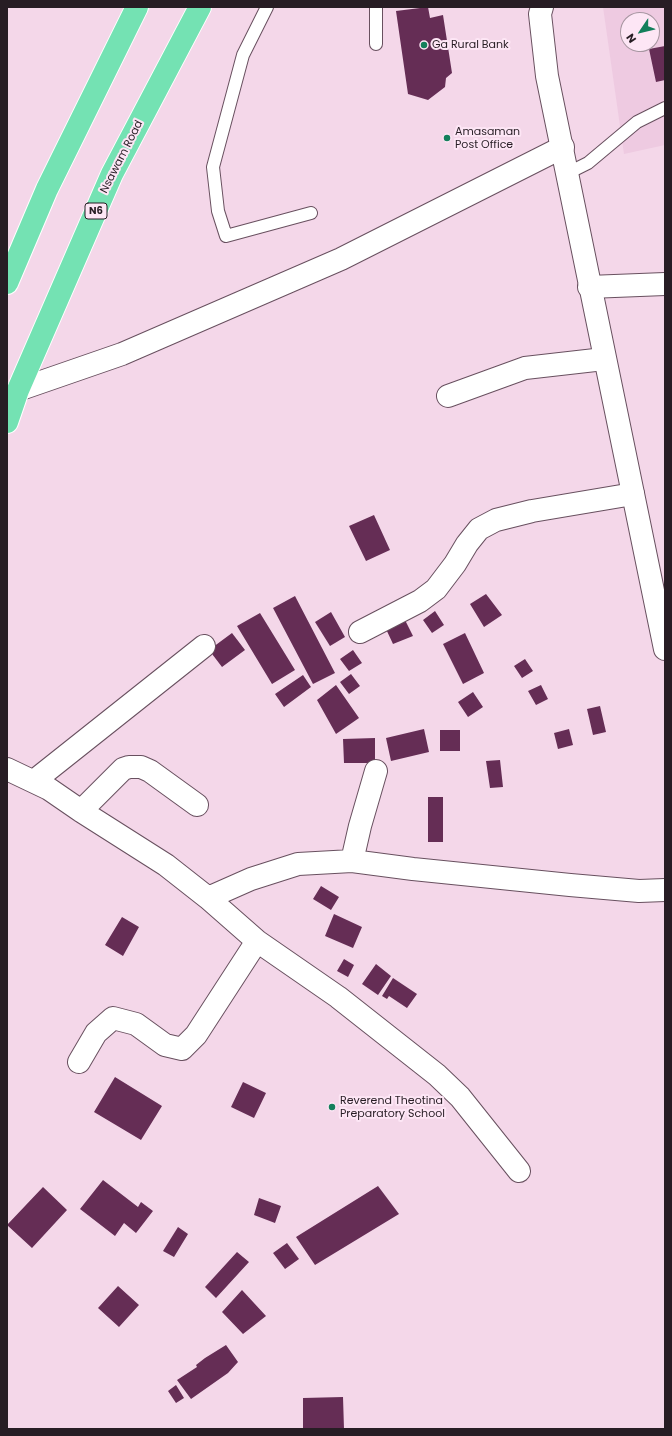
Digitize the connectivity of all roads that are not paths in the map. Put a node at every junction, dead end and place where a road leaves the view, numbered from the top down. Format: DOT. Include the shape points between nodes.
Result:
graph roads {
  1 [pos="137,7"];
  2 [pos="200,7"];
  3 [pos="267,7"];
  4 [pos="376,7"];
  5 [pos="539,9"];
  6 [pos="376,44"];
  7 [pos="665,108"];
  8 [pos="563,147"];
  9 [pos="568,173"];
  10 [pos="311,213"];
  11 [pos="7,283"];
  12 [pos="665,284"];
  13 [pos="589,287"];
  14 [pos="604,359"];
  15 [pos="18,390"];
  16 [pos="448,396"];
  17 [pos="7,422"];
  18 [pos="633,494"];
  19 [pos="659,587"];
  20 [pos="360,632"];
  21 [pos="204,646"];
  22 [pos="665,648"];
  23 [pos="7,769"];
  24 [pos="376,771"];
  25 [pos="34,781"];
  26 [pos="197,805"];
  27 [pos="81,811"];
  28 [pos="352,861"];
  29 [pos="665,890"];
  30 [pos="208,898"];
  31 [pos="257,941"];
  32 [pos="79,1062"];
  33 [pos="518,1171"];
  1 -- 11 [label="highway" via="47,189"];
  2 -- 15 [label="highway, Nsawam Road / N6" via="112,174"];
  3 -- 10 [label="lane" via="243,55 213,167 218,211 226,236"];
  4 -- 6 [label="lane"];
  5 -- 8 [label="street" via="547,76"];
  7 -- 9 [label="lane" via="637,122 588,163"];
  8 -- 9 [label="street"];
  8 -- 15 [label="street" via="334,262 122,354"];
  9 -- 13 [label="street"];
  12 -- 13 [label="street"];
  13 -- 14 [label="street"];
  14 -- 16 [label="street" via="525,368"];
  14 -- 18 [label="street"];
  15 -- 17 [label="highway, Nsawam Road / N6"];
  18 -- 19 [label="street"];
  18 -- 20 [label="street" via="532,511 496,520 479,529 436,589"];
  19 -- 22 [label="street"];
  21 -- 25 [label="street"];
  23 -- 25 [label="street"];
  24 -- 28 [label="street"];
  25 -- 27 [label="street" via="49,788"];
  26 -- 27 [label="street" via="150,771 140,767 123,769"];
  27 -- 30 [label="street" via="166,865"];
  28 -- 29 [label="street" via="570,885 639,891"];
  28 -- 30 [label="street" via="298,864 251,879"];
  30 -- 31 [label="street"];
  31 -- 32 [label="street" via="196,1035 182,1049 165,1045 136,1024 113,1018 96,1033"];
  31 -- 33 [label="street" via="338,998 437,1075 460,1097"];
}
